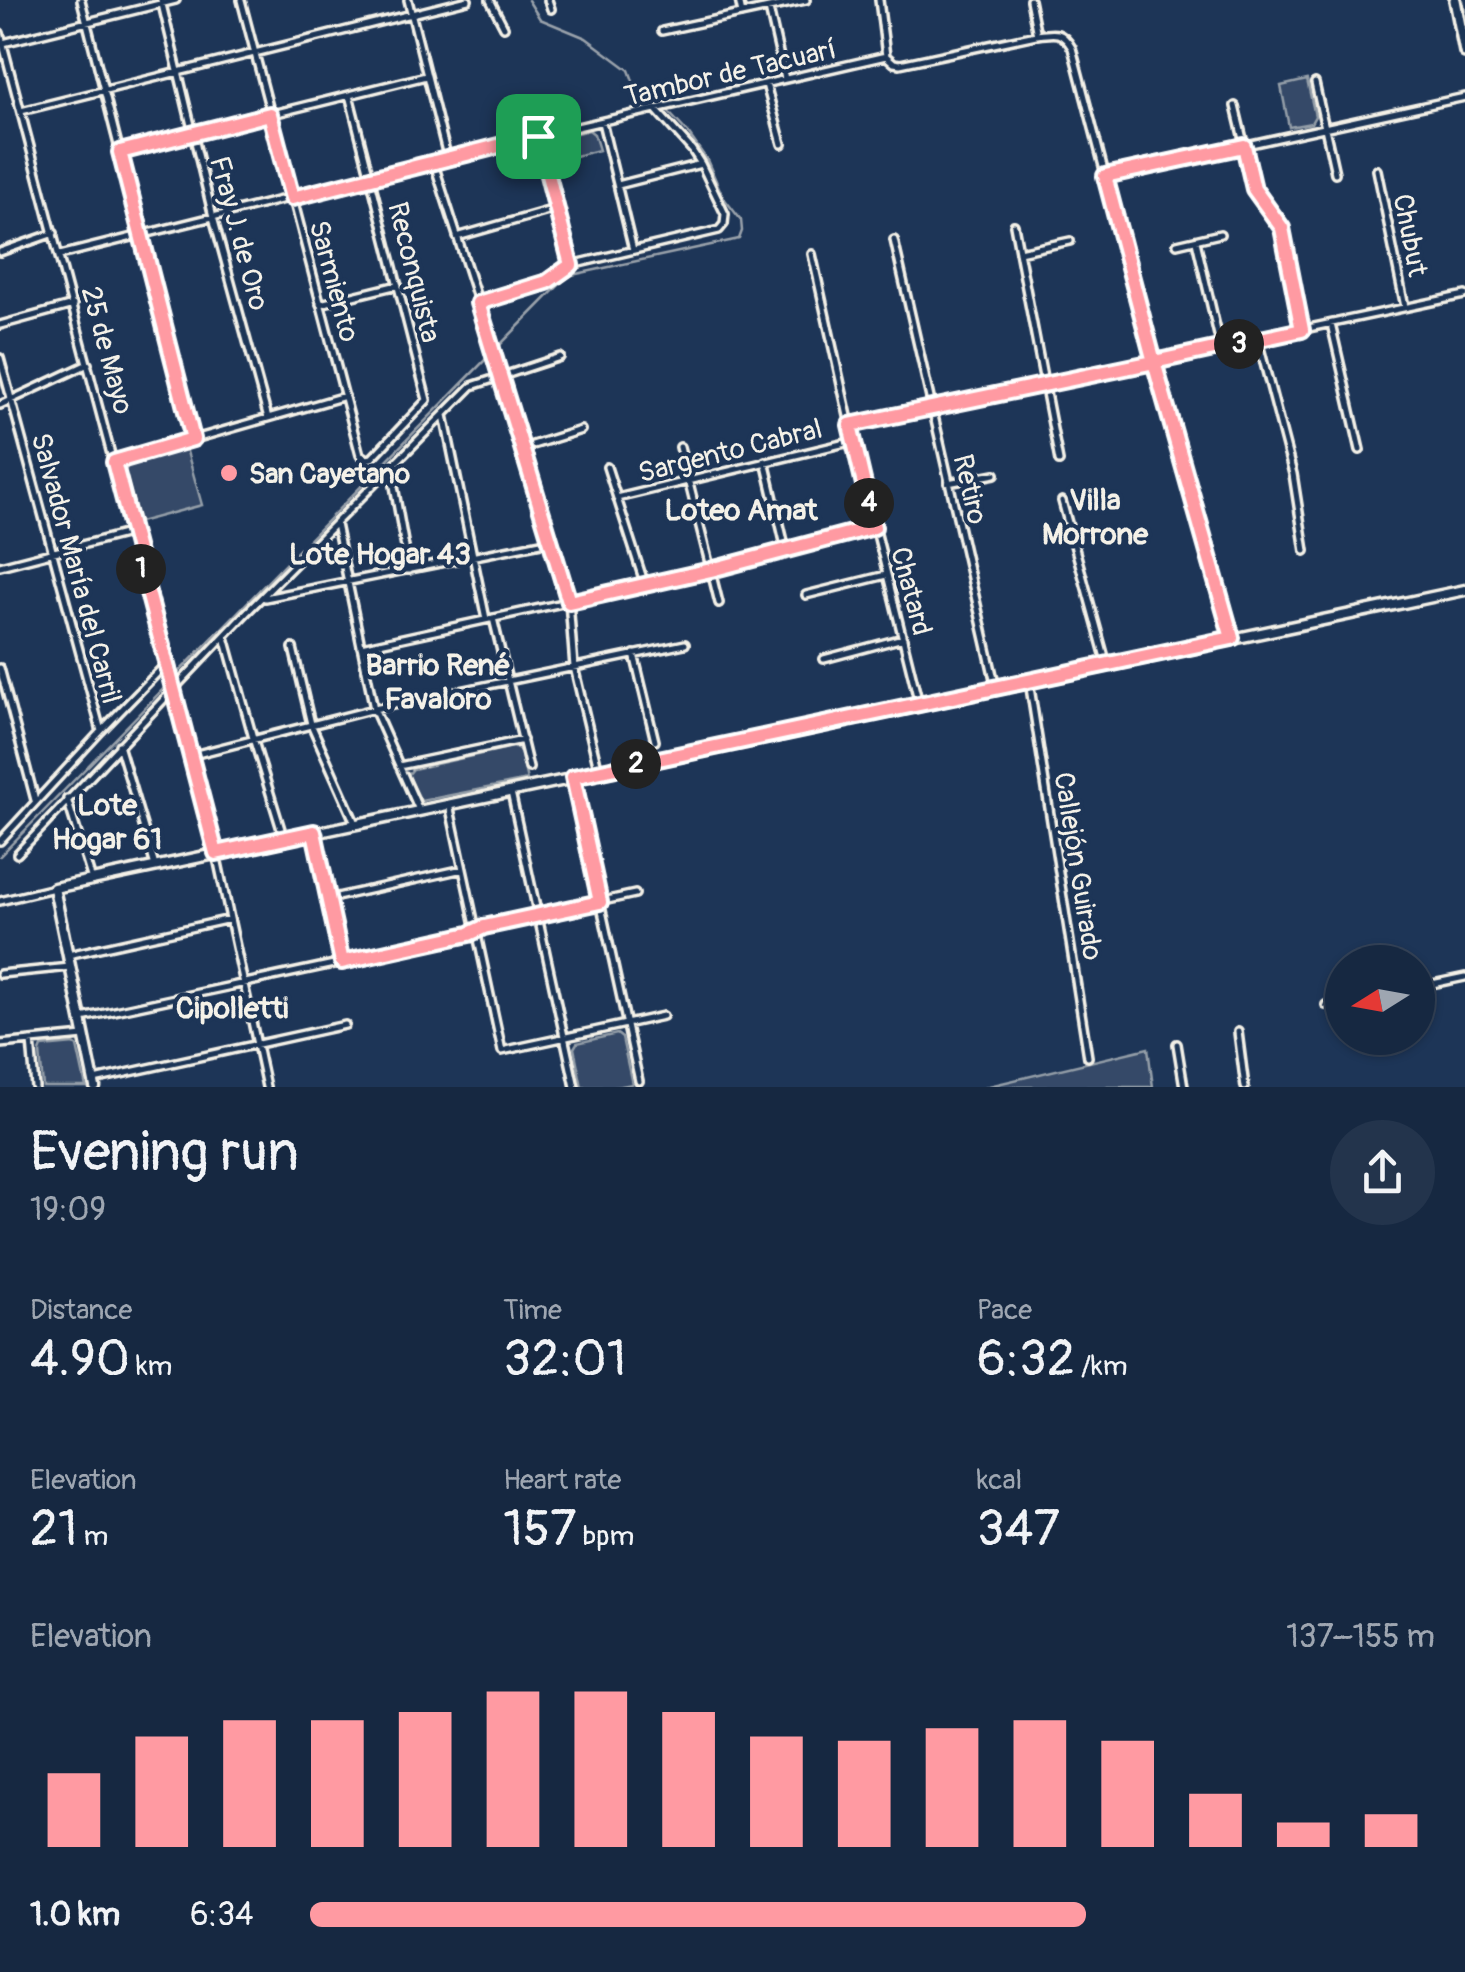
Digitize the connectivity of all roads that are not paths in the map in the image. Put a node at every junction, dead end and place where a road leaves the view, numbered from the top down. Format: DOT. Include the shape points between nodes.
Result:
graph roads {
  1 [pos="81,0"];
  2 [pos="176,0"];
  3 [pos="241,0"];
  4 [pos="408,0"];
  5 [pos="468,0"];
  6 [pos="490,0"];
  7 [pos="548,0"];
  8 [pos="739,0"];
  9 [pos="806,0"];
  10 [pos="879,0"];
  11 [pos="1030,0"];
  12 [pos="1455,0"];
  13 [pos="161,2"];
  14 [pos="769,8"];
  15 [pos="551,9"];
  16 [pos="411,13"];
  17 [pos="742,14"];
  18 [pos="86,22"];
  19 [pos="504,27"];
  20 [pos="662,31"];
  21 [pos="0,33"];
  22 [pos="1037,35"];
  23 [pos="3,42"];
  24 [pos="1465,52"];
  25 [pos="255,53"];
  26 [pos="886,56"];
  27 [pos="178,72"];
  28 [pos="426,76"];
  29 [pos="786,79"];
  30 [pos="1314,82"];
  31 [pos="766,84"];
  32 [pos="104,91"];
  33 [pos="349,96"];
  34 [pos="1465,97"];
  35 [pos="1234,106"];
  36 [pos="658,109"];
  37 [pos="21,111"];
  38 [pos="270,114"];
  39 [pos="602,122"];
  40 [pos="1325,127"];
  41 [pos="194,134"];
  42 [pos="538,136"];
  43 [pos="782,144"];
  44 [pos="1244,146"];
  45 [pos="120,152"];
  46 [pos="448,160"];
  47 [pos="434,164"];
  48 [pos="702,164"];
  49 [pos="1378,170"];
  50 [pos="1335,173"];
  51 [pos="1105,176"];
  52 [pos="370,179"];
  53 [pos="618,185"];
  54 [pos="292,198"];
  55 [pos="556,209"];
  56 [pos="213,218"];
  57 [pos="1014,225"];
  58 [pos="54,233"];
  59 [pos="1220,234"];
  60 [pos="140,235"];
  61 [pos="457,237"];
  62 [pos="894,240"];
  63 [pos="1070,240"];
  64 [pos="1196,240"];
  65 [pos="1177,244"];
  66 [pos="633,250"];
  67 [pos="0,252"];
  68 [pos="1019,252"];
  69 [pos="812,254"];
  70 [pos="60,255"];
  71 [pos="571,265"];
  72 [pos="398,285"];
  73 [pos="1465,295"];
  74 [pos="478,303"];
  75 [pos="320,304"];
  76 [pos="73,305"];
  77 [pos="1404,308"];
  78 [pos="1331,324"];
  79 [pos="0,325"];
  80 [pos="1302,330"];
  81 [pos="1258,340"];
  82 [pos="1221,348"];
  83 [pos="560,357"];
  84 [pos="0,358"];
  85 [pos="1154,362"];
  86 [pos="88,364"];
  87 [pos="502,376"];
  88 [pos="1045,384"];
  89 [pos="345,396"];
  90 [pos="11,400"];
  91 [pos="0,405"];
  92 [pos="932,408"];
  93 [pos="444,415"];
  94 [pos="268,418"];
  95 [pos="850,425"];
  96 [pos="582,430"];
  97 [pos="193,439"];
  98 [pos="854,440"];
  99 [pos="680,447"];
  100 [pos="523,448"];
  101 [pos="1360,450"];
  102 [pos="360,455"];
  103 [pos="765,461"];
  104 [pos="1060,461"];
  105 [pos="114,462"];
  106 [pos="607,467"];
  107 [pos="391,469"];
  108 [pos="995,474"];
  109 [pos="689,480"];
  110 [pos="948,484"];
  111 [pos="617,498"];
  112 [pos="1062,501"];
  113 [pos="336,524"];
  114 [pos="874,527"];
  115 [pos="132,532"];
  116 [pos="551,541"];
  117 [pos="786,550"];
  118 [pos="1305,551"];
  119 [pos="52,553"];
  120 [pos="473,557"];
  121 [pos="0,566"];
  122 [pos="409,570"];
  123 [pos="711,570"];
  124 [pos="886,575"];
  125 [pos="348,582"];
  126 [pos="644,586"];
  127 [pos="1465,590"];
  128 [pos="806,594"];
  129 [pos="261,599"];
  130 [pos="569,602"];
  131 [pos="719,604"];
  132 [pos="489,619"];
  133 [pos="226,637"];
  134 [pos="904,637"];
  135 [pos="1232,638"];
  136 [pos="684,644"];
  137 [pos="360,646"];
  138 [pos="293,648"];
  139 [pos="634,654"];
  140 [pos="824,659"];
  141 [pos="166,664"];
  142 [pos="1106,665"];
  143 [pos="574,667"];
  144 [pos="0,668"];
  145 [pos="509,680"];
  146 [pos="1029,681"];
  147 [pos="996,688"];
  148 [pos="172,690"];
  149 [pos="919,704"];
  150 [pos="374,709"];
  151 [pos="310,724"];
  152 [pos="101,731"];
  153 [pos="253,738"];
  154 [pos="523,740"];
  155 [pos="655,741"];
  156 [pos="120,745"];
  157 [pos="189,756"];
  158 [pos="399,766"];
  159 [pos="529,768"];
  160 [pos="599,772"];
  161 [pos="573,777"];
  162 [pos="510,790"];
  163 [pos="67,799"];
  164 [pos="36,802"];
  165 [pos="449,804"];
  166 [pos="419,810"];
  167 [pos="355,824"];
  168 [pos="314,832"];
  169 [pos="284,839"];
  170 [pos="0,841"];
  171 [pos="216,853"];
  172 [pos="17,854"];
  173 [pos="155,866"];
  174 [pos="463,869"];
  175 [pos="92,880"];
  176 [pos="54,888"];
  177 [pos="635,894"];
  178 [pos="328,899"];
  179 [pos="0,901"];
  180 [pos="600,902"];
  181 [pos="538,916"];
  182 [pos="230,919"];
  183 [pos="476,931"];
  184 [pos="68,955"];
  185 [pos="342,962"];
  186 [pos="70,967"];
  187 [pos="0,974"];
  188 [pos="1465,977"];
  189 [pos="244,983"];
  190 [pos="1435,983"];
  191 [pos="663,1016"];
  192 [pos="80,1018"];
  193 [pos="627,1024"];
  194 [pos="346,1025"];
  195 [pos="1238,1032"];
  196 [pos="84,1036"];
  197 [pos="564,1038"];
  198 [pos="31,1041"];
  199 [pos="0,1044"];
  200 [pos="257,1044"];
  201 [pos="1177,1044"];
  202 [pos="1088,1057"];
  203 [pos="639,1081"];
  204 [pos="94,1084"];
  205 [pos="35,1087"];
  206 [pos="266,1087"];
  207 [pos="575,1087"];
  208 [pos="1184,1087"];
  209 [pos="1245,1087"];
  1 -- 18 [label="street"];
  2 -- 13 [label="street"];
  3 -- 25 [label="street, Sarmiento"];
  4 -- 16 [label="street"];
  5 -- 16 [label="street"];
  6 -- 19 [label="street"];
  7 -- 15 [label="street"];
  8 -- 17 [label="street"];
  9 -- 14 [label="street"];
  10 -- 26 [label="street"];
  11 -- 22 [label="street"];
  12 -- 24 [label="main road"];
  13 -- 18 [label="street"];
  13 -- 27 [label="street, Fray J. de Oro"];
  14 -- 17 [label="street"];
  14 -- 29 [label="street"];
  16 -- 25 [label="street"];
  16 -- 28 [label="street"];
  17 -- 20 [label="street"];
  18 -- 23 [label="street"];
  18 -- 32 [label="street"];
  21 -- 23 [label="street, 25 de Mayo"];
  22 -- 26 [label="street, Tambor de Tacuarí" via="900,64"];
  22 -- 51 [label="street" via="1059,34 1072,48"];
  23 -- 37 [label="street, 25 de Mayo"];
  25 -- 27 [label="street"];
  25 -- 38 [label="street, Sarmiento"];
  26 -- 29 [label="street, Tambor de Tacuarí"];
  27 -- 32 [label="street"];
  27 -- 41 [label="street, Fray J. de Oro"];
  28 -- 33 [label="street"];
  28 -- 46 [label="street"];
  29 -- 31 [label="street, Tambor de Tacuarí"];
  30 -- 40 [label="street"];
  31 -- 36 [label="street, Tambor de Tacuarí"];
  31 -- 43 [label="street"];
  32 -- 37 [label="street"];
  32 -- 45 [label="street"];
  33 -- 38 [label="street"];
  33 -- 52 [label="street, Reconquista"];
  34 -- 40 [label="street"];
  35 -- 44 [label="street"];
  36 -- 39 [label="street, Tambor de Tacuarí"];
  36 -- 48 [label="street"];
  37 -- 58 [label="street, 25 de Mayo"];
  38 -- 41 [label="street"];
  38 -- 54 [label="street, Sarmiento"];
  39 -- 42 [label="street, Tambor de Tacuarí"];
  39 -- 53 [label="street"];
  40 -- 44 [label="street"];
  40 -- 50 [label="street"];
  41 -- 45 [label="street"];
  41 -- 56 [label="street, Fray J. de Oro"];
  42 -- 46 [label="street, Tambor de Tacuarí"];
  42 -- 55 [label="street"];
  44 -- 51 [label="street"];
  44 -- 80 [label="street" via="1254,189 1282,228"];
  45 -- 60 [label="street"];
  46 -- 47 [label="street, Tambor de Tacuarí"];
  47 -- 52 [label="street, Tambor de Tacuarí"];
  47 -- 61 [label="street"];
  48 -- 53 [label="street"];
  48 -- 66 [label="street" via="724,224"];
  49 -- 77 [label="street, Chubut"];
  51 -- 85 [label="street"];
  52 -- 54 [label="street, Tambor de Tacuarí"];
  52 -- 72 [label="street, Reconquista"];
  53 -- 66 [label="street"];
  54 -- 56 [label="street, Tambor de Tacuarí"];
  54 -- 75 [label="street, Sarmiento"];
  55 -- 61 [label="street"];
  55 -- 71 [label="street"];
  56 -- 60 [label="street, Tambor de Tacuarí"];
  56 -- 94 [label="street, Fray J. de Oro"];
  57 -- 68 [label="street"];
  58 -- 67 [label="street"];
  58 -- 70 [label="street, 25 de Mayo"];
  59 -- 64 [label="street"];
  60 -- 70 [label="street, Tambor de Tacuarí"];
  60 -- 97 [label="street"];
  61 -- 74 [label="street"];
  62 -- 92 [label="street, Retiro"];
  63 -- 68 [label="street"];
  64 -- 65 [label="street"];
  64 -- 82 [label="street"];
  66 -- 71 [label="street"];
  68 -- 88 [label="street"];
  69 -- 95 [label="street, Chatard"];
  70 -- 76 [label="street, 25 de Mayo"];
  71 -- 74 [label="street" via="547,282"];
  72 -- 75 [label="street"];
  72 -- 102 [label="street, Reconquista" via="427,400 372,458"];
  73 -- 77 [label="street, Sargento Cabral"];
  74 -- 87 [label="street"];
  75 -- 89 [label="street, Sarmiento"];
  76 -- 79 [label="street"];
  76 -- 86 [label="street, 25 de Mayo"];
  77 -- 78 [label="street, Sargento Cabral"];
  78 -- 80 [label="street, Sargento Cabral"];
  78 -- 101 [label="street"];
  80 -- 81 [label="street, Sargento Cabral"];
  81 -- 82 [label="street, Sargento Cabral"];
  81 -- 118 [label="street"];
  82 -- 85 [label="street, Sargento Cabral"];
  83 -- 87 [label="street"];
  84 -- 90 [label="street, Salvador María del Carril"];
  85 -- 88 [label="street, Sargento Cabral"];
  85 -- 135 [label="street"];
  86 -- 90 [label="street"];
  86 -- 105 [label="street, 25 de Mayo"];
  87 -- 93 [label="street" via="472,386"];
  87 -- 100 [label="street"];
  88 -- 92 [label="street, Sargento Cabral"];
  88 -- 104 [label="street"];
  89 -- 94 [label="street"];
  89 -- 102 [label="street, Sarmiento"];
  90 -- 91 [label="street"];
  90 -- 119 [label="street, Salvador María del Carril"];
  92 -- 95 [label="street, Sargento Cabral"];
  92 -- 110 [label="street, Retiro"];
  93 -- 107 [label="street"];
  93 -- 120 [label="street"];
  94 -- 97 [label="street"];
  95 -- 98 [label="street, Chatard"];
  96 -- 100 [label="street"];
  97 -- 105 [label="street"];
  98 -- 103 [label="street, Sargento Cabral"];
  98 -- 114 [label="street, Chatard"];
  99 -- 109 [label="street"];
  100 -- 116 [label="street"];
  103 -- 109 [label="street, Sargento Cabral"];
  103 -- 117 [label="street"];
  105 -- 115 [label="street, 25 de Mayo"];
  106 -- 111 [label="street"];
  107 -- 113 [label="street"];
  107 -- 122 [label="street"];
  108 -- 110 [label="street"];
  109 -- 111 [label="street, Sargento Cabral"];
  109 -- 123 [label="street"];
  110 -- 147 [label="street, Retiro"];
  111 -- 126 [label="street"];
  112 -- 142 [label="street"];
  113 -- 125 [label="street"];
  113 -- 129 [label="street"];
  114 -- 117 [label="street"];
  114 -- 124 [label="street, Chatard"];
  115 -- 119 [label="street"];
  115 -- 141 [label="street, 25 de Mayo"];
  116 -- 120 [label="street"];
  116 -- 130 [label="street"];
  117 -- 123 [label="street"];
  119 -- 121 [label="street"];
  119 -- 152 [label="street, Salvador María del Carril"];
  120 -- 122 [label="street"];
  120 -- 132 [label="street"];
  122 -- 125 [label="street"];
  123 -- 126 [label="street"];
  123 -- 131 [label="street"];
  124 -- 128 [label="street"];
  124 -- 134 [label="street, Chatard"];
  125 -- 129 [label="street"];
  125 -- 137 [label="street"];
  126 -- 130 [label="street"];
  127 -- 135 [label="street"];
  129 -- 133 [label="street"];
  130 -- 132 [label="street"];
  130 -- 143 [label="street"];
  132 -- 137 [label="street"];
  132 -- 145 [label="street"];
  133 -- 148 [label="street"];
  133 -- 153 [label="street"];
  134 -- 140 [label="street"];
  134 -- 149 [label="street, Chatard"];
  135 -- 142 [label="street"];
  136 -- 139 [label="street"];
  137 -- 150 [label="street"];
  138 -- 151 [label="street"];
  139 -- 143 [label="street"];
  139 -- 155 [label="street"];
  141 -- 148 [label="street, 25 de Mayo"];
  141 -- 152 [label="street"];
  142 -- 146 [label="street"];
  143 -- 145 [label="street"];
  143 -- 160 [label="street"];
  144 -- 164 [label="street"];
  145 -- 150 [label="street"];
  145 -- 154 [label="street"];
  146 -- 147 [label="street"];
  146 -- 202 [label="street, Callejón Guirado"];
  147 -- 149 [label="street"];
  148 -- 156 [label="street"];
  148 -- 157 [label="street, 25 de Mayo"];
  149 -- 160 [label="street"];
  150 -- 151 [label="street"];
  150 -- 158 [label="street"];
  151 -- 153 [label="street"];
  151 -- 167 [label="street"];
  152 -- 164 [label="street"];
  153 -- 157 [label="street"];
  153 -- 169 [label="street"];
  154 -- 158 [label="street"];
  154 -- 159 [label="street"];
  156 -- 163 [label="street"];
  156 -- 173 [label="street"];
  157 -- 171 [label="street, 25 de Mayo"];
  158 -- 166 [label="street"];
  160 -- 161 [label="street"];
  161 -- 162 [label="street"];
  161 -- 180 [label="street"];
  162 -- 165 [label="street"];
  162 -- 181 [label="street"];
  163 -- 172 [label="street"];
  163 -- 175 [label="street"];
  164 -- 170 [label="street"];
  165 -- 166 [label="street"];
  165 -- 174 [label="street"];
  166 -- 167 [label="street"];
  167 -- 168 [label="street"];
  168 -- 169 [label="street"];
  168 -- 178 [label="street"];
  169 -- 171 [label="street"];
  171 -- 173 [label="street"];
  171 -- 182 [label="street, 25 de Mayo"];
  173 -- 175 [label="street"];
  174 -- 178 [label="street"];
  174 -- 183 [label="street"];
  175 -- 176 [label="street"];
  176 -- 179 [label="street"];
  176 -- 184 [label="street"];
  177 -- 180 [label="street"];
  178 -- 185 [label="street"];
  180 -- 181 [label="street"];
  180 -- 193 [label="street"];
  181 -- 183 [label="street"];
  181 -- 197 [label="street"];
  182 -- 184 [label="street"];
  182 -- 189 [label="street, 25 de Mayo"];
  183 -- 185 [label="street"];
  183 -- 197 [label="street" via="502,1051"];
  184 -- 186 [label="street"];
  185 -- 189 [label="street"];
  186 -- 187 [label="street"];
  186 -- 192 [label="street"];
  188 -- 190 [label="street"];
  189 -- 192 [label="street"];
  189 -- 200 [label="street, 25 de Mayo"];
  191 -- 193 [label="street"];
  192 -- 196 [label="street"];
  193 -- 197 [label="street"];
  193 -- 203 [label="street"];
  194 -- 200 [label="street"];
  195 -- 209 [label="street"];
  196 -- 198 [label="street"];
  196 -- 204 [label="street"];
  197 -- 207 [label="street"];
  198 -- 199 [label="street"];
  198 -- 205 [label="street"];
  200 -- 204 [label="street"];
  200 -- 206 [label="street, 25 de Mayo"];
  201 -- 208 [label="street"];
}
